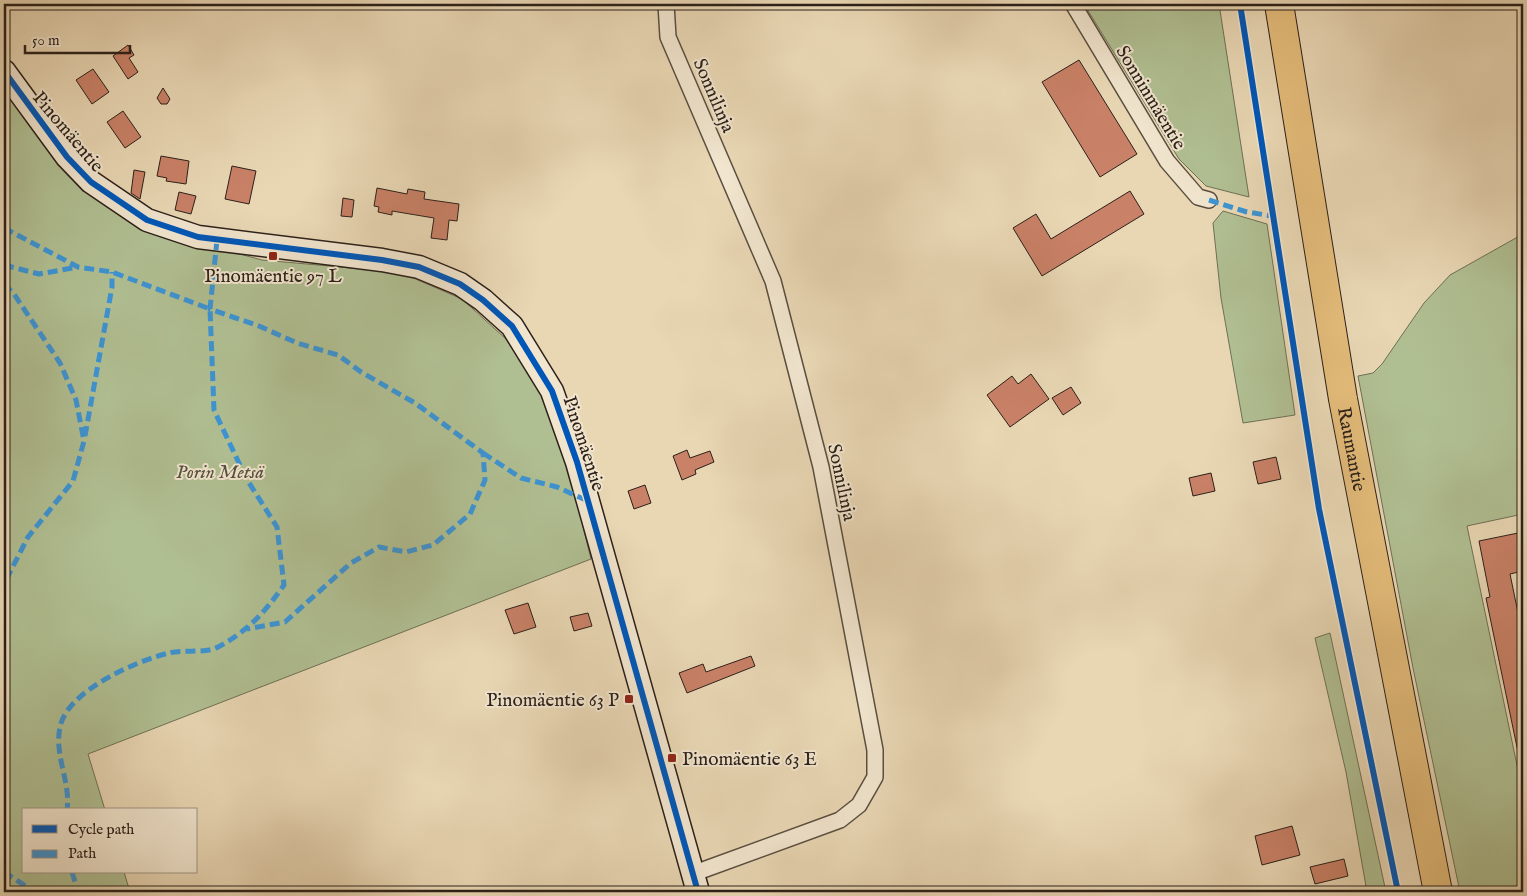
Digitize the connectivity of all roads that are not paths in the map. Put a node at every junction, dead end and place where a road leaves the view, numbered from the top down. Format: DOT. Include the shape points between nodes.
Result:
graph roads {
  1 [pos="666,4"];
  2 [pos="1073,4"];
  3 [pos="1279,4"];
  4 [pos="4,71"];
  5 [pos="1209,200"];
  6 [pos="695,883"];
  7 [pos="1438,892"];
  1 -- 6 [label="street, Sonnilinja" via="668,37 773,281 821,467 875,750 875,777 859,805 840,820"];
  2 -- 5 [label="street, Sonninmäentie" via="1167,161 1198,197"];
  3 -- 7 [label="highway, Raumantie" via="1343,399"];
  4 -- 6 [label="street, Pinomäentie" via="49,134 91,182 147,220 198,237 419,267 460,284 512,326 552,391 576,462"];
}
